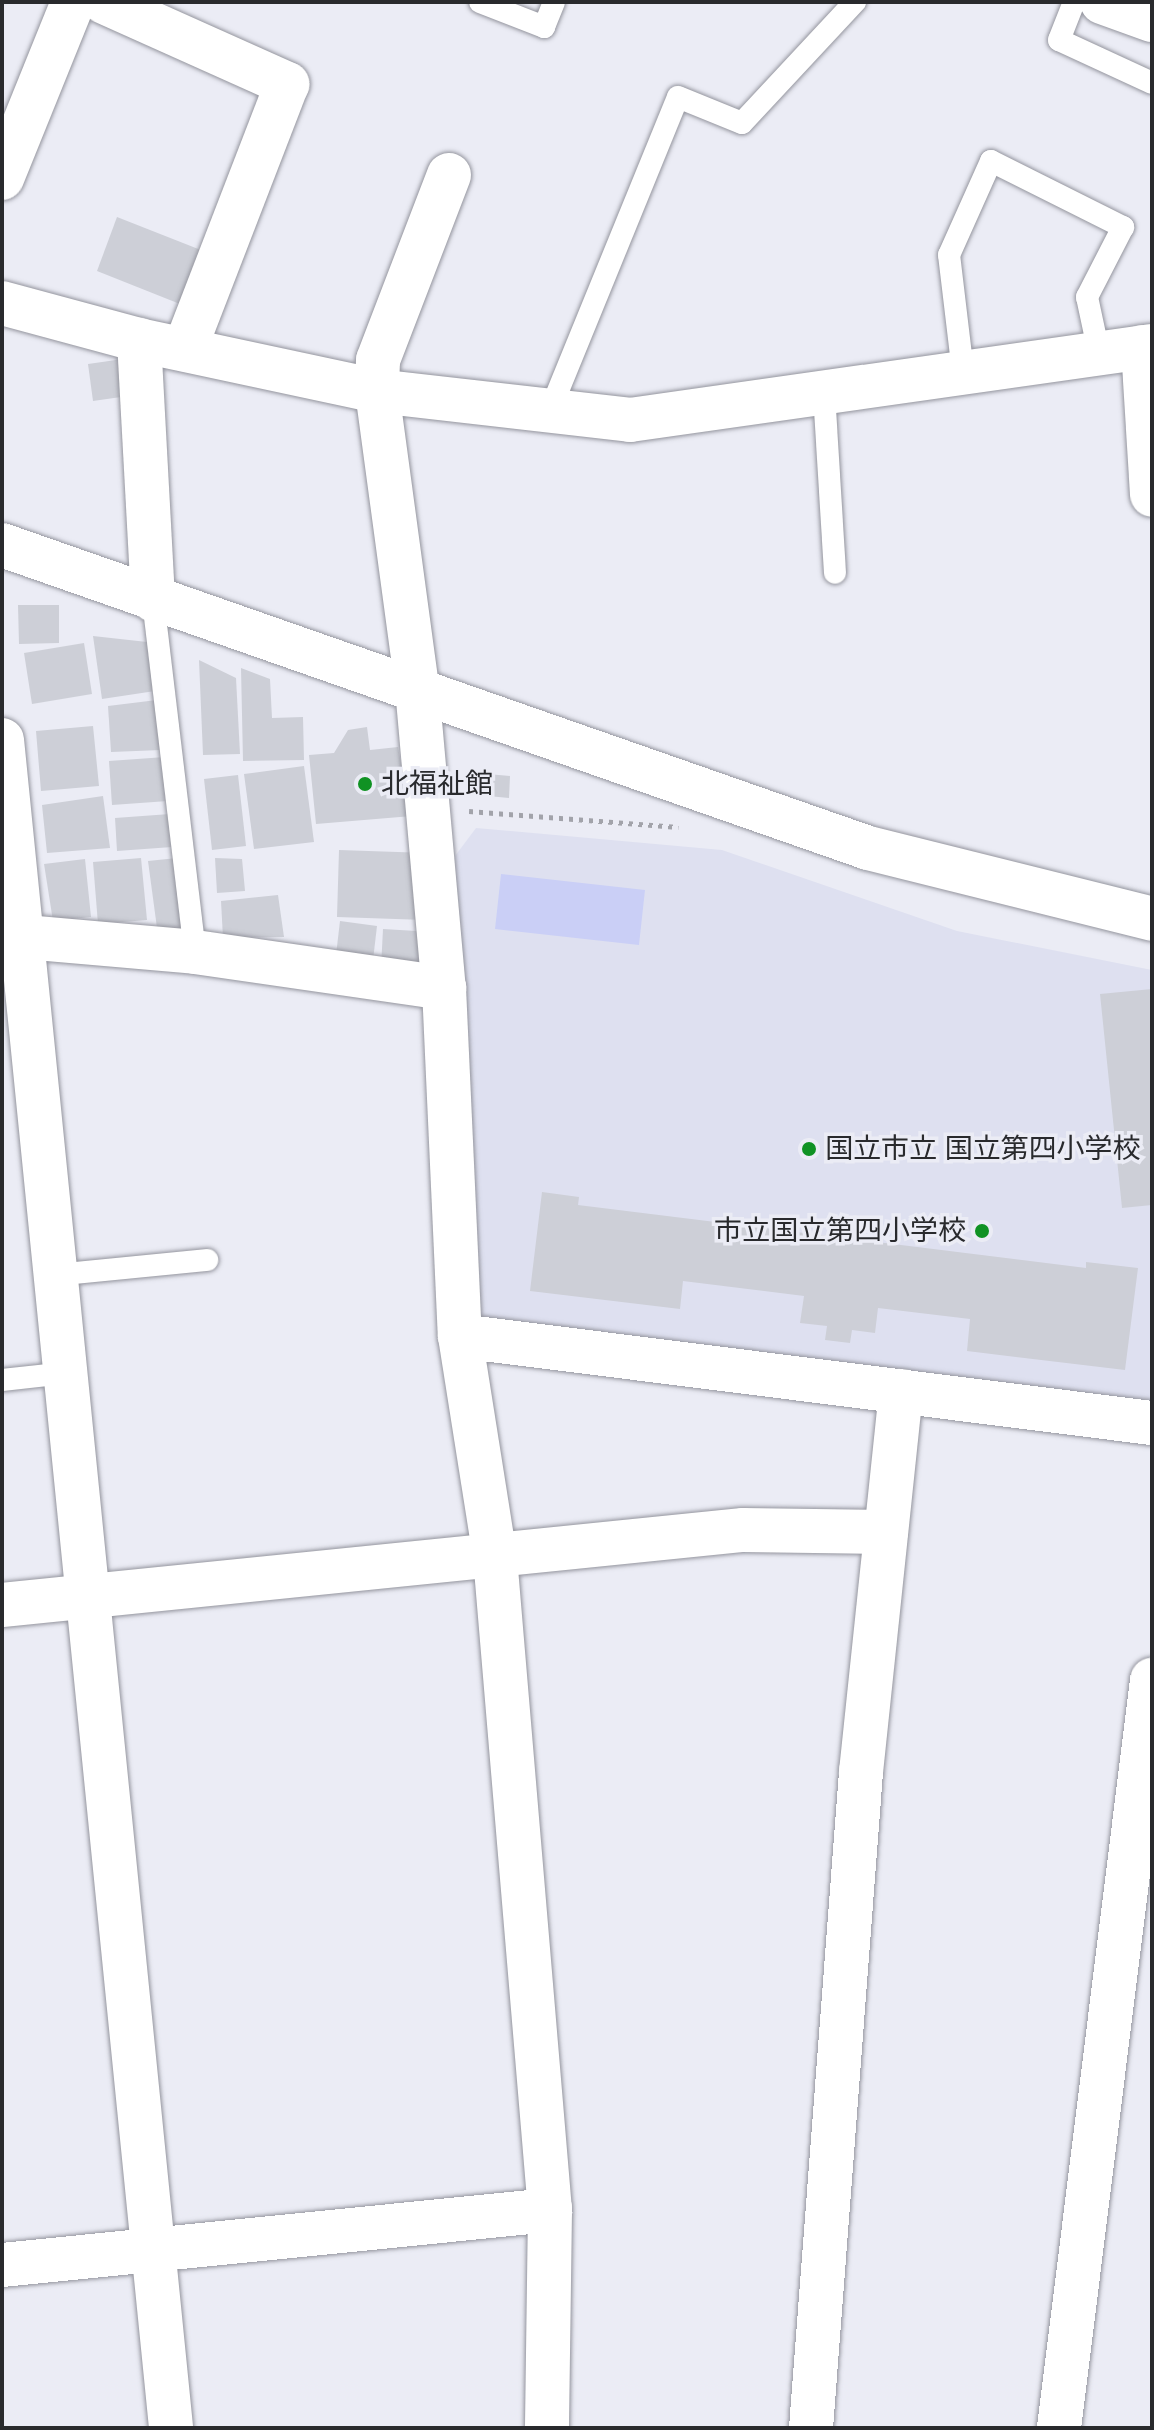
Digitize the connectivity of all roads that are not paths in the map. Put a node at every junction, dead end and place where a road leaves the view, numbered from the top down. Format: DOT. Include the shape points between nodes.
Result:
graph roads {
  1 [pos="73,2"];
  2 [pos="104,2"];
  3 [pos="480,2"];
  4 [pos="554,2"];
  5 [pos="855,2"];
  6 [pos="1074,2"];
  7 [pos="1102,2"];
  8 [pos="1152,20"];
  9 [pos="1152,83"];
  10 [pos="449,175"];
  11 [pos="2,178"];
  12 [pos="2,303"];
  13 [pos="139,340"];
  14 [pos="1147,347"];
  15 [pos="185,349"];
  16 [pos="1099,353"];
  17 [pos="963,372"];
  18 [pos="377,391"];
  19 [pos="824,393"];
  20 [pos="549,413"];
  21 [pos="1152,495"];
  22 [pos="2,545"];
  23 [pos="835,573"];
  24 [pos="153,600"];
  25 [pos="417,688"];
  26 [pos="2,740"];
  27 [pos="1152,919"];
  28 [pos="11,934"];
  29 [pos="195,952"];
  30 [pos="444,988"];
  31 [pos="207,1260"];
  32 [pos="54,1275"];
  33 [pos="460,1336"];
  34 [pos="65,1373"];
  35 [pos="2,1380"];
  36 [pos="901,1391"];
  37 [pos="1152,1423"];
  38 [pos="886,1532"];
  39 [pos="495,1557"];
  40 [pos="88,1596"];
  41 [pos="2,1605"];
  42 [pos="1152,1680"];
  43 [pos="550,2210"];
  44 [pos="154,2250"];
  45 [pos="2,2265"];
  46 [pos="171,2428"];
  47 [pos="547,2428"];
  48 [pos="811,2428"];
  49 [pos="1059,2428"];
  1 -- 11 [label="street"];
  2 -- 15 [label="street" via="287,84"];
  3 -- 4 [label="lane" via="544,27"];
  5 -- 20 [label="lane" via="742,123 678,97"];
  6 -- 9 [label="lane" via="1059,40"];
  7 -- 8 [label="street"];
  10 -- 18 [label="street" via="378,360"];
  12 -- 13 [label="street"];
  13 -- 15 [label="street"];
  13 -- 24 [label="street"];
  14 -- 16 [label="street"];
  14 -- 21 [label="street"];
  15 -- 18 [label="street"];
  16 -- 17 [label="street"];
  16 -- 17 [label="lane" via="1087,297 1123,227 991,161 949,255"];
  17 -- 19 [label="street"];
  18 -- 20 [label="street"];
  18 -- 25 [label="street"];
  19 -- 20 [label="street" via="630,420"];
  19 -- 23 [label="lane"];
  22 -- 24 [label="street"];
  24 -- 25 [label="street"];
  24 -- 29 [label="lane"];
  25 -- 27 [label="street" via="868,848"];
  25 -- 30 [label="street"];
  26 -- 28 [label="street"];
  28 -- 29 [label="street"];
  28 -- 32 [label="street"];
  29 -- 30 [label="street"];
  30 -- 33 [label="street"];
  31 -- 32 [label="lane"];
  32 -- 34 [label="street"];
  33 -- 36 [label="street"];
  33 -- 39 [label="street"];
  34 -- 35 [label="lane"];
  34 -- 40 [label="street"];
  36 -- 37 [label="street"];
  36 -- 38 [label="street"];
  38 -- 39 [label="street" via="743,1530"];
  38 -- 48 [label="street" via="861,1772"];
  39 -- 40 [label="street"];
  39 -- 43 [label="street"];
  40 -- 41 [label="street"];
  40 -- 44 [label="street"];
  42 -- 49 [label="street"];
  43 -- 44 [label="street"];
  43 -- 47 [label="street"];
  44 -- 45 [label="street"];
  44 -- 46 [label="street"];
}
